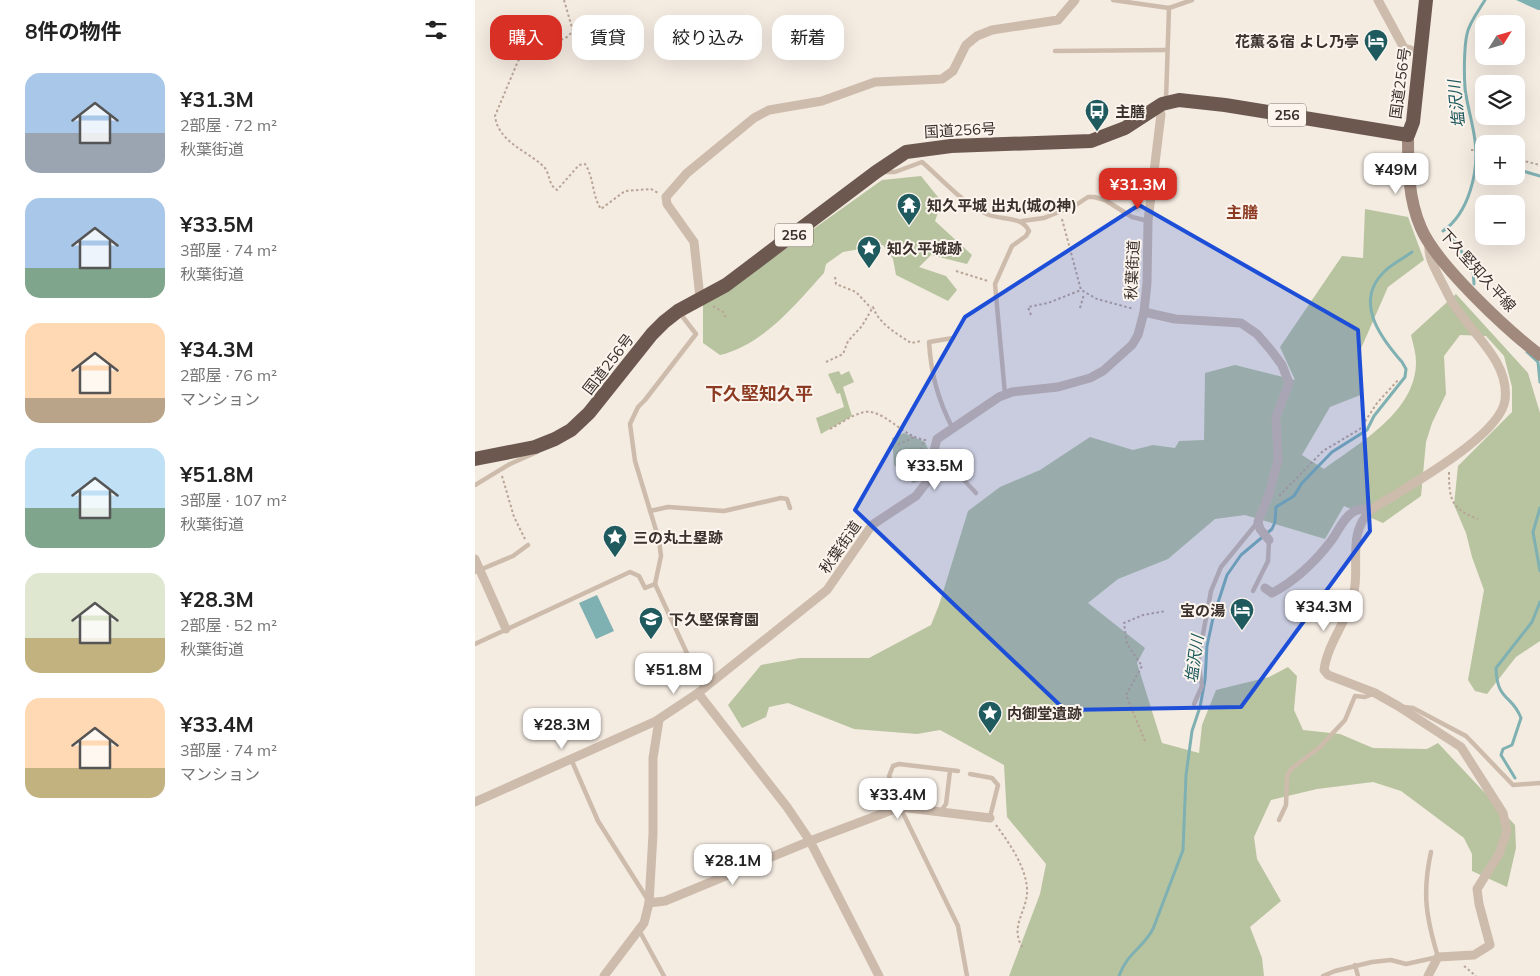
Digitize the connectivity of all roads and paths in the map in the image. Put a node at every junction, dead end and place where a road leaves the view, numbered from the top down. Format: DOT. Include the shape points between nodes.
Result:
graph roads {
  1 [pos="564,0"];
  2 [pos="1075,0"];
  3 [pos="1113,0"];
  4 [pos="1192,0"];
  5 [pos="1378,0"];
  6 [pos="1426,0"];
  7 [pos="1169,8"];
  8 [pos="1167,50"];
  9 [pos="1055,51"];
  10 [pos="1421,53"];
  11 [pos="1162,104"];
  12 [pos="1408,135"];
  13 [pos="1471,150"];
  14 [pos="1475,150"];
  15 [pos="1525,162"];
  16 [pos="1540,166"];
  17 [pos="876,172"];
  18 [pos="667,204"];
  19 [pos="1060,212"];
  20 [pos="1022,221"];
  21 [pos="1148,221"];
  22 [pos="1429,244"];
  23 [pos="956,271"];
  24 [pos="835,277"];
  25 [pos="995,284"];
  26 [pos="1081,290"];
  27 [pos="1085,294"];
  28 [pos="703,304"];
  29 [pos="871,308"];
  30 [pos="1080,308"];
  31 [pos="678,311"];
  32 [pos="1144,312"];
  33 [pos="1031,315"];
  34 [pos="726,318"];
  35 [pos="953,338"];
  36 [pos="929,342"];
  37 [pos="1540,355"];
  38 [pos="826,362"];
  39 [pos="1399,379"];
  40 [pos="1005,394"];
  41 [pos="953,428"];
  42 [pos="829,429"];
  43 [pos="914,437"];
  44 [pos="923,440"];
  45 [pos="935,444"];
  46 [pos="898,445"];
  47 [pos="538,446"];
  48 [pos="921,450"];
  49 [pos="475,459"];
  50 [pos="1450,460"];
  51 [pos="496,473"];
  52 [pos="475,485"];
  53 [pos="976,494"];
  54 [pos="1275,499"];
  55 [pos="790,508"];
  56 [pos="1371,510"];
  57 [pos="649,511"];
  58 [pos="1477,519"];
  59 [pos="1259,526"];
  60 [pos="1269,540"];
  61 [pos="528,545"];
  62 [pos="475,559"];
  63 [pos="477,571"];
  64 [pos="655,584"];
  65 [pos="1265,588"];
  66 [pos="1253,591"];
  67 [pos="1166,611"];
  68 [pos="506,629"];
  69 [pos="475,644"];
  70 [pos="701,691"];
  71 [pos="1375,693"];
  72 [pos="1194,704"];
  73 [pos="1398,706"];
  74 [pos="659,720"];
  75 [pos="1145,741"];
  76 [pos="571,759"];
  77 [pos="950,770"];
  78 [pos="958,771"];
  79 [pos="970,774"];
  80 [pos="1540,783"];
  81 [pos="475,802"];
  82 [pos="900,807"];
  83 [pos="941,812"];
  84 [pos="990,818"];
  85 [pos="1279,820"];
  86 [pos="809,841"];
  87 [pos="1431,852"];
  88 [pos="649,903"];
  89 [pos="639,930"];
  90 [pos="1023,948"];
  91 [pos="1437,957"];
  92 [pos="1355,965"];
  93 [pos="604,976"];
  94 [pos="665,976"];
  95 [pos="879,976"];
  96 [pos="967,976"];
  97 [pos="1323,976"];
  98 [pos="1357,976"];
  99 [pos="1428,976"];
  1 -- 18 [label="path" via="573,31 543,49 527,51 518,60 495,116 496,125 515,148 543,165 551,186 557,190 579,165 585,164 601,209 625,191 651,189"];
  2 -- 18 [label="street" via="1058,20 992,30 977,36 966,45 953,71 942,79 875,82 822,101 769,110 754,118 687,173 667,197"];
  3 -- 7 [label="lane"];
  4 -- 7 [label="lane"];
  5 -- 10 [label="street" via="1405,48"];
  6 -- 10 [label="highway, 国道256号"];
  7 -- 8 [label="lane, 秋葉街道"];
  8 -- 9 [label="lane"];
  8 -- 11 [label="lane, 秋葉街道"];
  10 -- 12 [label="highway, 国道256号" via="1413,122"];
  11 -- 12 [label="highway, 国道256号 / 256" via="1179,100 1225,105"];
  11 -- 17 [label="highway, 国道256号 / 256" via="1125,128 1091,141 918,149 906,152"];
  11 -- 21 [label="street, 秋葉街道"];
  12 -- 22 [label="main road, 下久堅知久平線" via="1409,187 1421,230"];
  13 -- 14 [label="path"];
  15 -- 16 [label="path"];
  17 -- 20 [label="lane" via="895,172 922,162 976,209 992,216"];
  17 -- 28 [label="highway, 国道256号 / 256"];
  18 -- 28 [label="street" via="694,242"];
  19 -- 20 [label="lane"];
  19 -- 21 [label="lane" via="1094,197 1105,200 1131,217"];
  19 -- 26 [label="path"];
  20 -- 25 [label="lane" via="1029,231 1012,246"];
  21 -- 32 [label="street, 秋葉街道"];
  22 -- 37 [label="main road, 下久堅知久平線" via="1475,296"];
  22 -- 50 [label="street" via="1429,256 1453,302 1492,354 1505,392 1501,415 1493,425"];
  23 -- 25 [label="path"];
  24 -- 29 [label="path" via="836,284 856,292"];
  25 -- 40 [label="lane"];
  26 -- 27 [label="path"];
  26 -- 33 [label="path" via="1048,304 1028,307"];
  27 -- 30 [label="path"];
  27 -- 32 [label="path"];
  28 -- 31 [label="highway, 国道256号 / 256"];
  28 -- 34 [label="path" via="714,305"];
  29 -- 36 [label="path" via="892,331 911,342"];
  29 -- 38 [label="path" via="843,354"];
  31 -- 47 [label="highway, 国道256号 / 256" via="652,334 589,413 555,440"];
  31 -- 57 [label="lane" via="696,334 638,406 630,424 635,461"];
  32 -- 40 [label="street, 秋葉街道" via="1132,345 1103,371 1058,387"];
  32 -- 59 [label="street" via="1175,319 1241,323 1257,334 1282,365 1289,383 1277,410 1278,460"];
  35 -- 36 [label="lane"];
  36 -- 41 [label="lane" via="931,373 943,410"];
  39 -- 54 [label="path" via="1377,403 1360,429 1323,451"];
  40 -- 41 [label="street, 秋葉街道"];
  41 -- 45 [label="street, 秋葉街道"];
  42 -- 43 [label="path" via="867,412 877,413"];
  43 -- 44 [label="path"];
  43 -- 46 [label="path"];
  44 -- 45 [label="path"];
  44 -- 48 [label="path"];
  45 -- 53 [label="lane"];
  45 -- 70 [label="street, 秋葉街道" via="926,483 916,496 872,525 827,590"];
  47 -- 49 [label="highway, 国道256号 / 256"];
  47 -- 51 [label="lane" via="537,452"];
  50 -- 56 [label="street"];
  50 -- 58 [label="path" via="1451,500 1459,510"];
  51 -- 52 [label="lane"];
  51 -- 61 [label="path" via="503,476 514,517"];
  55 -- 57 [label="lane" via="787,499 781,498 724,511 669,507"];
  56 -- 65 [label="street" via="1355,511 1347,517 1329,543 1282,588 1272,593"];
  56 -- 71 [label="street" via="1357,533 1355,586 1350,606 1325,657 1324,670 1328,675"];
  57 -- 64 [label="lane" via="661,556"];
  59 -- 60 [label="street"];
  59 -- 72 [label="lane" via="1221,567 1211,591 1198,661 1202,686"];
  60 -- 66 [label="lane" via="1268,561"];
  61 -- 63 [label="lane" via="513,556"];
  62 -- 63 [label="street"];
  63 -- 68 [label="street"];
  64 -- 68 [label="lane" via="645,588 639,576 630,572"];
  64 -- 70 [label="lane"];
  67 -- 75 [label="path" via="1143,615 1124,624 1127,644 1142,666 1126,695"];
  68 -- 69 [label="lane"];
  70 -- 74 [label="street, 秋葉街道"];
  70 -- 86 [label="street"];
  71 -- 73 [label="street"];
  71 -- 85 [label="lane" via="1355,696 1345,720 1319,747 1291,769 1287,777 1286,805"];
  73 -- 80 [label="lane" via="1413,708 1466,736 1513,785"];
  73 -- 91 [label="street" via="1461,747 1503,813 1507,831 1499,854 1477,889 1491,945 1474,955"];
  74 -- 76 [label="street, 秋葉街道"];
  74 -- 88 [label="street" via="653,758"];
  76 -- 81 [label="street, 秋葉街道"];
  76 -- 88 [label="lane" via="598,821"];
  77 -- 78 [label="lane"];
  77 -- 82 [label="lane" via="893,766 889,776"];
  77 -- 83 [label="lane" via="947,804"];
  79 -- 84 [label="lane" via="992,778 999,785"];
  82 -- 83 [label="street"];
  82 -- 86 [label="street"];
  82 -- 96 [label="lane" via="958,926"];
  83 -- 84 [label="street"];
  84 -- 90 [label="path" via="1011,846 1024,872 1027,898 1017,928"];
  86 -- 88 [label="street" via="665,901"];
  86 -- 95 [label="street"];
  87 -- 91 [label="lane" via="1426,873 1426,918"];
  88 -- 89 [label="street"];
  89 -- 93 [label="street"];
  89 -- 94 [label="lane"];
  91 -- 92 [label="lane" via="1406,964 1391,960"];
  91 -- 99 [label="street"];
  92 -- 97 [label="lane"];
  92 -- 98 [label="lane"];
}
